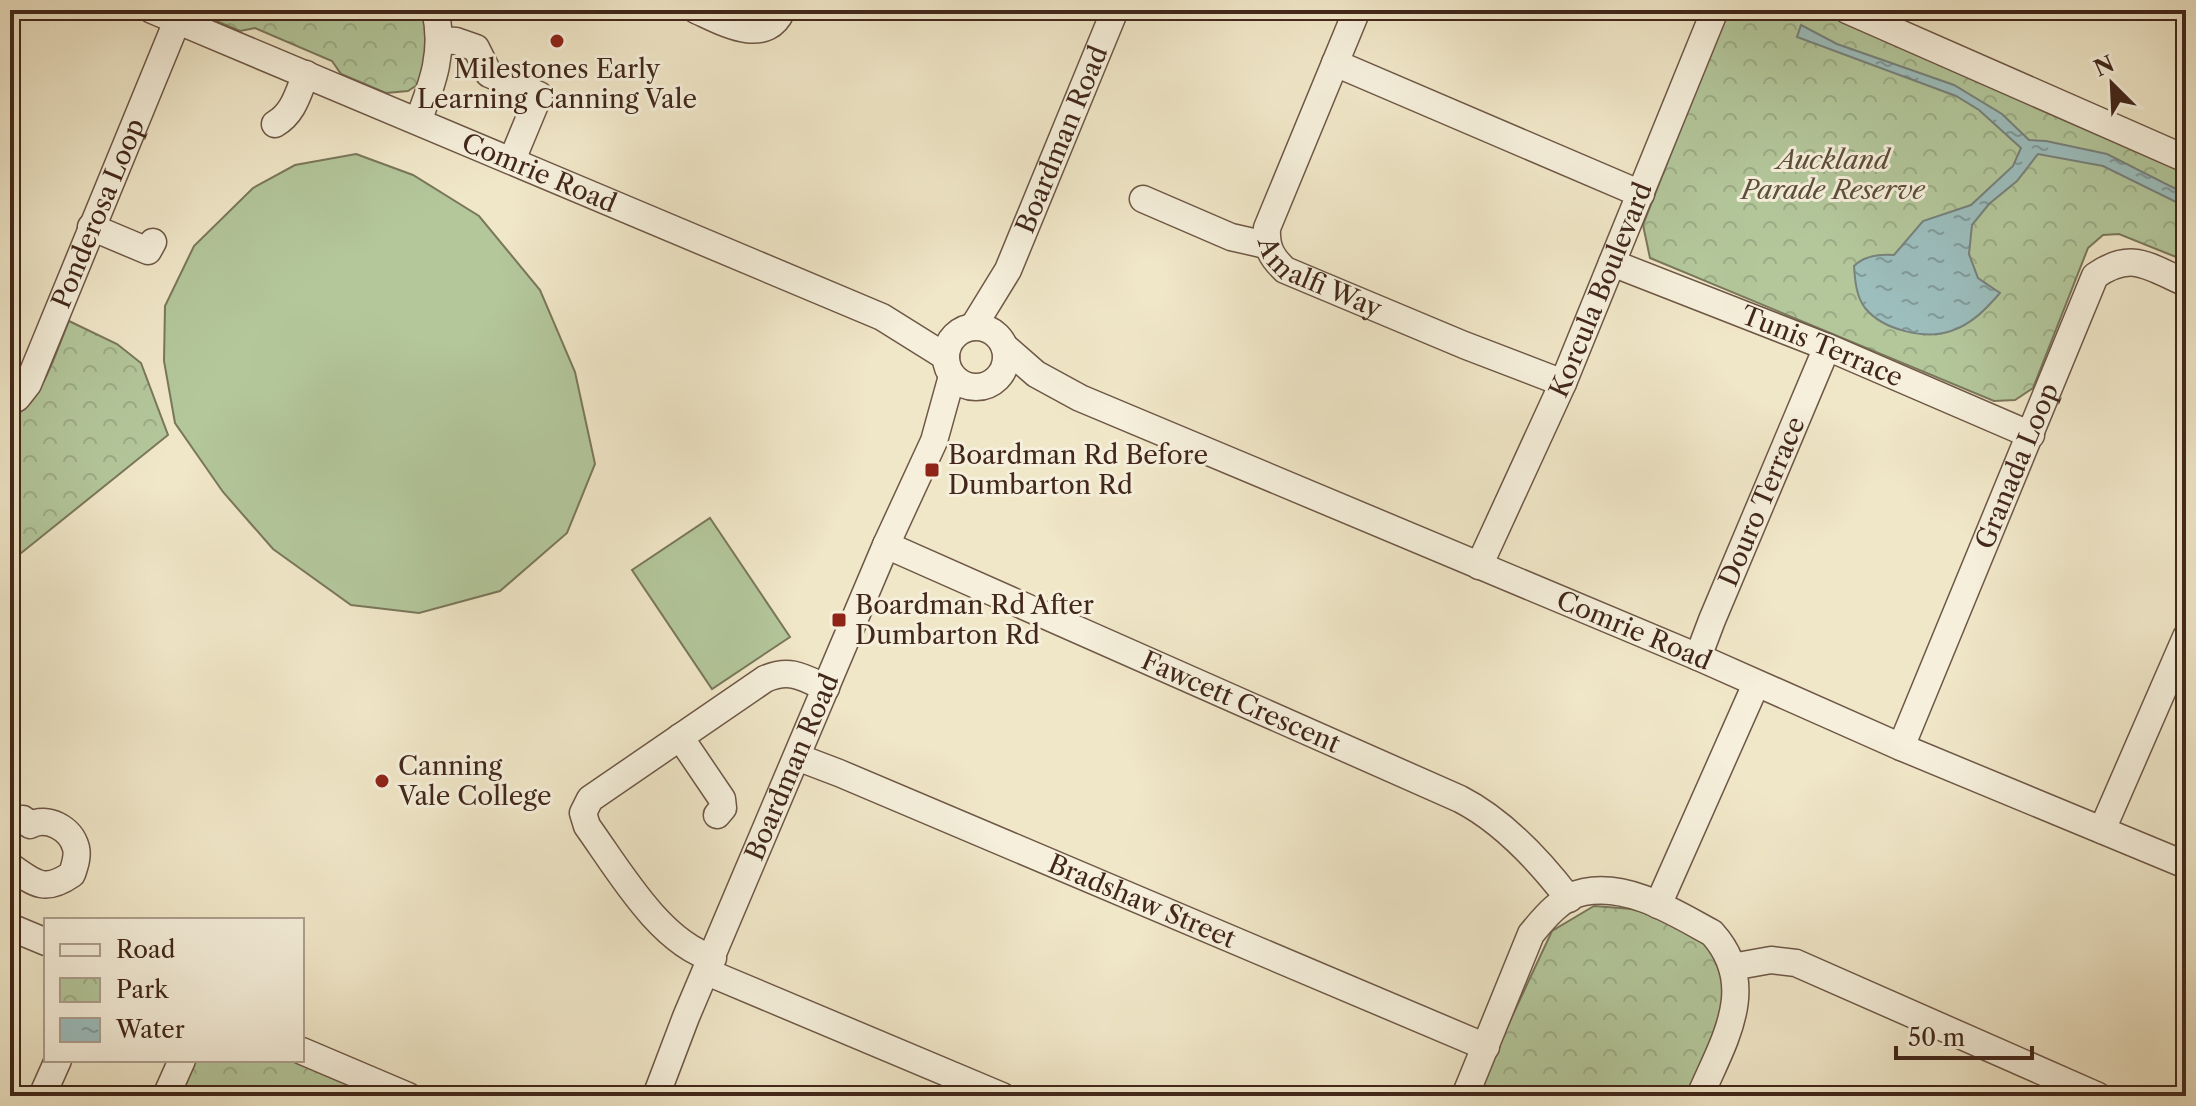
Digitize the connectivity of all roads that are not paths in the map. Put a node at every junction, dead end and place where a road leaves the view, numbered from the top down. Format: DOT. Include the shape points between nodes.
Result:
graph roads {
  1 [pos="152,10"];
  2 [pos="435,10"];
  3 [pos="696,10"];
  4 [pos="782,10"];
  5 [pos="1115,10"];
  6 [pos="1357,10"];
  7 [pos="1715,10"];
  8 [pos="1847,10"];
  9 [pos="177,21"];
  10 [pos="439,40"];
  11 [pos="1335,63"];
  12 [pos="306,74"];
  13 [pos="418,121"];
  14 [pos="275,124"];
  15 [pos="2186,159"];
  16 [pos="512,160"];
  17 [pos="1641,194"];
  18 [pos="1143,199"];
  19 [pos="91,227"];
  20 [pos="153,242"];
  21 [pos="1266,245"];
  22 [pos="1612,263"];
  23 [pos="1008,270"];
  24 [pos="2186,283"];
  25 [pos="1002,342"];
  26 [pos="1827,347"];
  27 [pos="966,360"];
  28 [pos="1563,383"];
  29 [pos="1080,398"];
  30 [pos="10,401"];
  31 [pos="2031,435"];
  32 [pos="886,545"];
  33 [pos="1479,566"];
  34 [pos="2186,637"];
  35 [pos="1698,657"];
  36 [pos="1756,684"];
  37 [pos="826,688"];
  38 [pos="680,737"];
  39 [pos="1901,747"];
  40 [pos="797,757"];
  41 [pos="717,815"];
  42 [pos="2102,830"];
  43 [pos="10,864"];
  44 [pos="2186,865"];
  45 [pos="1569,899"];
  46 [pos="1658,905"];
  47 [pos="10,927"];
  48 [pos="44,941"];
  49 [pos="710,965"];
  50 [pos="1732,967"];
  51 [pos="1486,1047"];
  52 [pos="304,1052"];
  53 [pos="57,1062"];
  54 [pos="181,1062"];
  55 [pos="42,1096"];
  56 [pos="166,1096"];
  57 [pos="408,1096"];
  58 [pos="656,1096"];
  59 [pos="1002,1096"];
  60 [pos="1465,1096"];
  61 [pos="1700,1096"];
  62 [pos="2098,1096"];
  1 -- 9 [label="street, Comrie Road"];
  2 -- 10 [label="street"];
  3 -- 4 [label="street" via="745,30 763,29"];
  5 -- 23 [label="street, Boardman Road"];
  6 -- 11 [label="street, Amalfi Way"];
  7 -- 17 [label="street, Korcula Boulevard"];
  8 -- 15 [label="street"];
  9 -- 12 [label="street, Comrie Road"];
  9 -- 19 [label="street, Ponderosa Loop"];
  10 -- 13 [label="street" via="438,61"];
  10 -- 16 [label="street" via="476,48 489,74 539,95"];
  11 -- 17 [label="street"];
  11 -- 21 [label="street, Amalfi Way" via="1267,228"];
  12 -- 13 [label="street, Comrie Road"];
  12 -- 14 [label="street" via="293,107"];
  13 -- 16 [label="street, Comrie Road"];
  16 -- 27 [label="street, Comrie Road" via="882,317"];
  17 -- 22 [label="street, Korcula Boulevard"];
  18 -- 21 [label="street" via="1231,237"];
  19 -- 20 [label="street" via="148,251"];
  19 -- 30 [label="street, Ponderosa Loop" via="28,384"];
  21 -- 28 [label="street, Amalfi Way" via="1285,270"];
  22 -- 26 [label="street, Tunis Terrace"];
  22 -- 28 [label="street, Korcula Boulevard"];
  23 -- 25 [label="street, Boardman Road" via="997,322"];
  23 -- 27 [label="street, Boardman Road"];
  24 -- 31 [label="street, Granada Loop" via="2138,262 2114,263 2095,276"];
  25 -- 27 [label="street" via="983,327"];
  25 -- 27 [label="street, Boardman Road" via="1005,365"];
  25 -- 29 [label="street, Comrie Road" via="1036,374"];
  26 -- 31 [label="street, Tunis Terrace"];
  26 -- 35 [label="street, Douro Terrace"];
  27 -- 29 [label="street, Comrie Road"];
  27 -- 32 [label="street, Boardman Road"];
  28 -- 33 [label="street, Korcula Boulevard"];
  29 -- 33 [label="street, Comrie Road"];
  31 -- 39 [label="street, Granada Loop"];
  32 -- 37 [label="street, Boardman Road"];
  32 -- 45 [label="street, Fawcett Crescent" via="1473,805 1530,852"];
  33 -- 35 [label="street, Comrie Road"];
  34 -- 42 [label="street"];
  35 -- 36 [label="street, Comrie Road"];
  36 -- 39 [label="street, Comrie Road"];
  36 -- 46 [label="street"];
  37 -- 38 [label="street" via="780,672"];
  37 -- 40 [label="street, Boardman Road"];
  38 -- 41 [label="street" via="695,770 722,799"];
  38 -- 49 [label="street" via="590,799 583,813 587,826 601,835 630,876 653,919"];
  39 -- 42 [label="street, Comrie Road"];
  40 -- 49 [label="street, Boardman Road"];
  40 -- 51 [label="street, Bradshaw Street"];
  42 -- 44 [label="street, Comrie Road"];
  43 -- 43 [label="street" via="46,886 72,874 75,847 71,837 49,821 27,822"];
  45 -- 46 [label="street" via="1583,892 1617,891"];
  45 -- 51 [label="street" via="1531,934"];
  46 -- 50 [label="street" via="1712,933"];
  47 -- 48 [label="street"];
  49 -- 58 [label="street, Boardman Road"];
  49 -- 59 [label="street"];
  50 -- 61 [label="street" via="1737,992 1731,1023"];
  50 -- 62 [label="street" via="1771,960 1796,963"];
  51 -- 60 [label="street"];
  52 -- 57 [label="street"];
  53 -- 55 [label="street"];
  54 -- 56 [label="street"];
}
